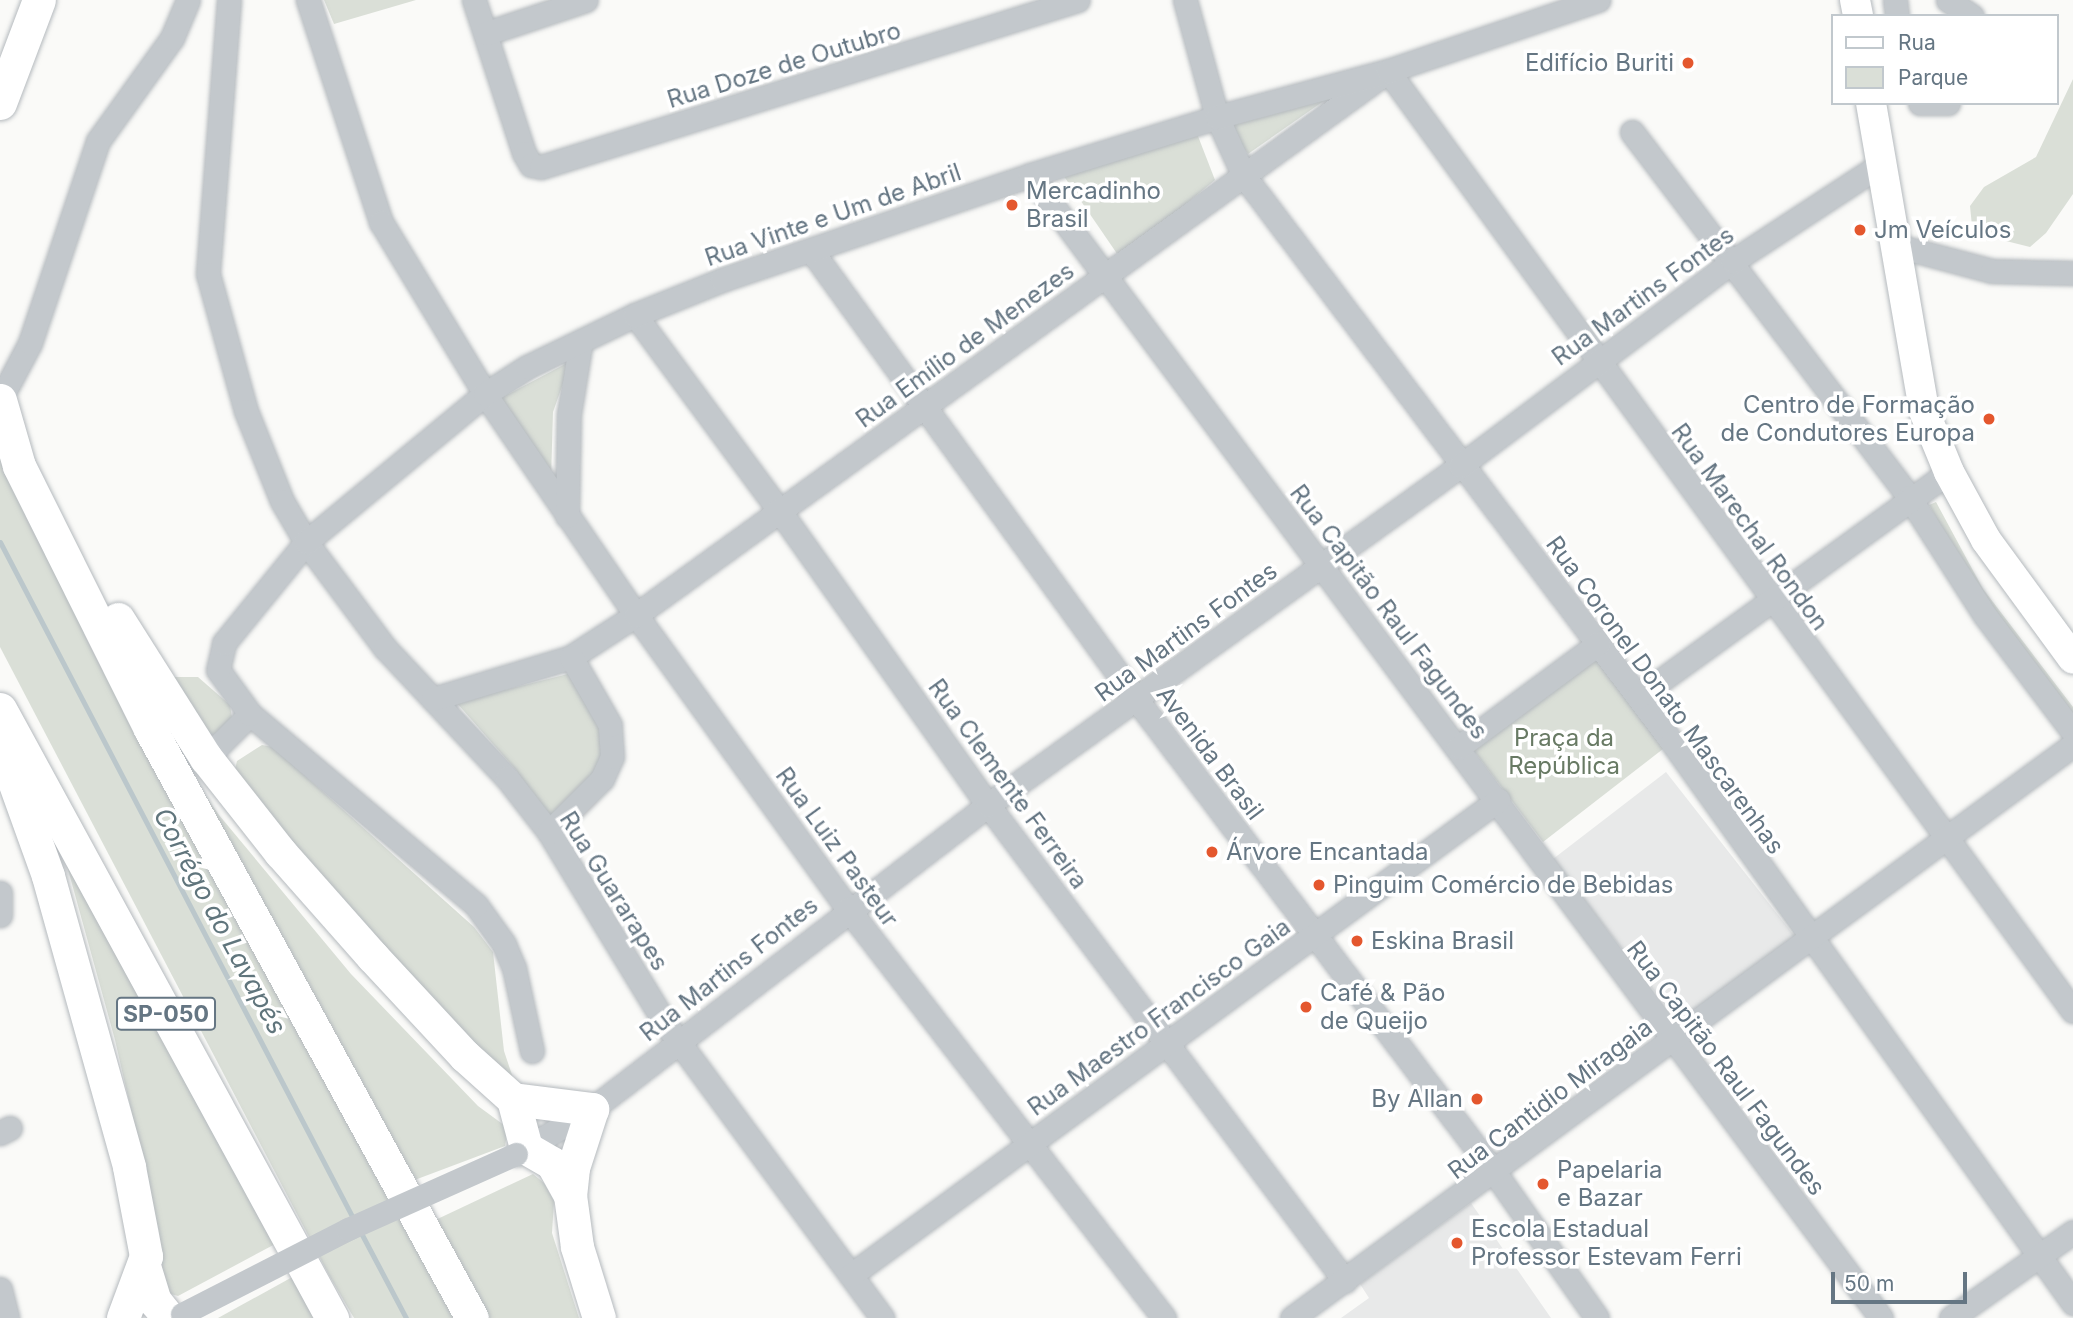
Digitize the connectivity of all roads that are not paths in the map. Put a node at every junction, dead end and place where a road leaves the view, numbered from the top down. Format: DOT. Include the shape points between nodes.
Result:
graph roads {
  1 [pos="38,0"];
  2 [pos="188,0"];
  3 [pos="229,0"];
  4 [pos="308,0"];
  5 [pos="474,0"];
  6 [pos="586,0"];
  7 [pos="1079,0"];
  8 [pos="1185,0"];
  9 [pos="1598,0"];
  10 [pos="1948,0"];
  11 [pos="1969,14"];
  12 [pos="487,33"];
  13 [pos="1388,71"];
  14 [pos="0,103"];
  15 [pos="1871,105"];
  16 [pos="1217,117"];
  17 [pos="1632,132"];
  18 [pos="1881,164"];
  19 [pos="1030,176"];
  20 [pos="1244,176"];
  21 [pos="1894,245"];
  22 [pos="811,250"];
  23 [pos="1734,261"];
  24 [pos="2073,273"];
  25 [pos="1103,276"];
  26 [pos="635,315"];
  27 [pos="581,341"];
  28 [pos="1597,360"];
  29 [pos="485,394"];
  30 [pos="0,400"];
  31 [pos="928,408"];
  32 [pos="1460,466"];
  33 [pos="1949,472"];
  34 [pos="27,484"];
  35 [pos="1909,497"];
  36 [pos="779,510"];
  37 [pos="567,516"];
  38 [pos="306,542"];
  39 [pos="1321,568"];
  40 [pos="1770,598"];
  41 [pos="636,615"];
  42 [pos="1598,643"];
  43 [pos="571,657"];
  44 [pos="2073,659"];
  45 [pos="1638,697"];
  46 [pos="433,699"];
  47 [pos="1137,700"];
  48 [pos="0,709"];
  49 [pos="250,714"];
  50 [pos="2073,732"];
  51 [pos="0,743"];
  52 [pos="2073,745"];
  53 [pos="1459,747"];
  54 [pos="206,758"];
  55 [pos="1498,800"];
  56 [pos="988,805"];
  57 [pos="549,832"];
  58 [pos="1947,838"];
  59 [pos="0,893"];
  60 [pos="848,909"];
  61 [pos="0,915"];
  62 [pos="1313,936"];
  63 [pos="1810,940"];
  64 [pos="2073,1011"];
  65 [pos="680,1041"];
  66 [pos="1672,1041"];
  67 [pos="1168,1042"];
  68 [pos="532,1051"];
  69 [pos="513,1099"];
  70 [pos="592,1109"];
  71 [pos="1032,1142"];
  72 [pos="521,1151"];
  73 [pos="1495,1173"];
  74 [pos="570,1195"];
  75 [pos="2073,1232"];
  76 [pos="2038,1257"];
  77 [pos="145,1269"];
  78 [pos="851,1275"];
  79 [pos="1345,1281"];
  80 [pos="0,1289"];
  81 [pos="2073,1303"];
  82 [pos="175,1316"];
  83 [pos="7,1318"];
  84 [pos="123,1318"];
  85 [pos="332,1318"];
  86 [pos="472,1318"];
  87 [pos="599,1318"];
  88 [pos="882,1318"];
  89 [pos="1164,1318"];
  90 [pos="1292,1318"];
  91 [pos="1597,1318"];
  92 [pos="1881,1318"];
  93 [pos="1951,1318"];
  1 -- 14 [label="highway"];
  2 -- 30 [label="street" via="172,38 97,141 30,342"];
  3 -- 38 [label="street, Rua Guararapes" via="208,274 246,411 282,500"];
  4 -- 29 [label="street, Rua Luiz Pasteur" via="381,222"];
  5 -- 12 [label="street"];
  6 -- 12 [label="street"];
  7 -- 12 [label="street, Rua Doze de Outubro" via="553,164 531,164 519,140"];
  8 -- 16 [label="street, Rua Coronel Donato Mascarenhas"];
  9 -- 13 [label="street, Rua Vinte e Um de Abril"];
  10 -- 11 [label="street"];
  13 -- 16 [label="street, Rua Vinte e Um de Abril"];
  13 -- 20 [label="street, Rua Emílio de Menezes"];
  13 -- 28 [label="street, Rua Marechal Rondon"];
  15 -- 18 [label="main road"];
  16 -- 19 [label="street, Rua Vinte e Um de Abril"];
  16 -- 20 [label="street, Rua Coronel Donato Mascarenhas"];
  17 -- 23 [label="street"];
  18 -- 21 [label="main road"];
  18 -- 23 [label="street, Rua Martins Fontes"];
  19 -- 22 [label="street, Rua Vinte e Um de Abril"];
  19 -- 25 [label="street, Rua Capitão Raul Fagundes"];
  20 -- 25 [label="street, Rua Emílio de Menezes"];
  20 -- 32 [label="street, Rua Coronel Donato Mascarenhas"];
  21 -- 24 [label="street" via="1992,271"];
  21 -- 33 [label="main road" via="1924,411"];
  22 -- 26 [label="street, Rua Vinte e Um de Abril"];
  22 -- 31 [label="street, Avenida Brasil"];
  23 -- 28 [label="street, Rua Martins Fontes"];
  23 -- 35 [label="street"];
  25 -- 31 [label="street, Rua Emílio de Menezes"];
  25 -- 39 [label="street, Rua Capitão Raul Fagundes"];
  26 -- 27 [label="street, Rua Vinte e Um de Abril"];
  26 -- 36 [label="street, Rua Clemente Ferreira"];
  27 -- 29 [label="street, Rua Vinte e Um de Abril"];
  27 -- 37 [label="street" via="569,414"];
  28 -- 32 [label="street, Rua Martins Fontes"];
  28 -- 40 [label="street, Rua Marechal Rondon"];
  29 -- 37 [label="street, Rua Luiz Pasteur"];
  29 -- 38 [label="street, Rua Vinte e Um de Abril"];
  30 -- 34 [label="highway"];
  31 -- 36 [label="street, Rua Emílio de Menezes"];
  31 -- 47 [label="street, Avenida Brasil"];
  32 -- 39 [label="street, Rua Martins Fontes"];
  32 -- 42 [label="street, Rua Coronel Donato Mascarenhas"];
  33 -- 35 [label="street"];
  33 -- 44 [label="main road" via="2014,584"];
  34 -- 54 [label="highway" via="68,531"];
  34 -- 86 [label="highway" via="150,729"];
  35 -- 40 [label="street"];
  35 -- 50 [label="street" via="1984,614"];
  36 -- 41 [label="street, Rua Emílio de Menezes"];
  36 -- 56 [label="street, Rua Clemente Ferreira"];
  37 -- 41 [label="street, Rua Luiz Pasteur"];
  38 -- 46 [label="street, Rua Guararapes" via="385,648"];
  38 -- 49 [label="street, Rua Vinte e Um de Abril" via="224,643 217,662 224,682"];
  39 -- 47 [label="street, Rua Martins Fontes"];
  39 -- 53 [label="street, Rua Capitão Raul Fagundes"];
  40 -- 45 [label="street"];
  40 -- 58 [label="street, Rua Marechal Rondon"];
  41 -- 43 [label="street, Rua Emílio de Menezes"];
  41 -- 60 [label="street, Rua Luiz Pasteur"];
  42 -- 45 [label="street, Rua Coronel Donato Mascarenhas"];
  42 -- 53 [label="street"];
  43 -- 46 [label="street, Rua Emílio de Menezes"];
  43 -- 57 [label="street" via="610,725 612,757 602,779"];
  45 -- 63 [label="street, Rua Coronel Donato Mascarenhas"];
  46 -- 57 [label="street, Rua Guararapes" via="507,778"];
  47 -- 56 [label="street, Rua Martins Fontes"];
  47 -- 62 [label="street, Avenida Brasil"];
  48 -- 85 [label="highway, SP-050"];
  49 -- 54 [label="street"];
  49 -- 68 [label="street" via="476,905 504,944 514,968"];
  51 -- 77 [label="highway" via="48,876 129,1167 145,1243"];
  52 -- 58 [label="street, Rua Cantidio Miragaia"];
  53 -- 55 [label="street, Rua Capitão Raul Fagundes"];
  54 -- 69 [label="highway" via="372,956 465,1056"];
  55 -- 62 [label="street, Rua Maestro Francisco Gaia"];
  55 -- 66 [label="street, Rua Capitão Raul Fagundes"];
  56 -- 60 [label="street, Rua Martins Fontes"];
  56 -- 67 [label="street, Rua Clemente Ferreira"];
  57 -- 65 [label="street, Rua Guararapes"];
  58 -- 63 [label="street, Rua Cantidio Miragaia"];
  58 -- 64 [label="street, Rua Marechal Rondon"];
  59 -- 61 [label="street"];
  60 -- 65 [label="street, Rua Martins Fontes"];
  60 -- 71 [label="street, Rua Luiz Pasteur"];
  62 -- 67 [label="street, Rua Maestro Francisco Gaia"];
  62 -- 73 [label="street, Avenida Brasil"];
  63 -- 66 [label="street, Rua Cantidio Miragaia"];
  63 -- 76 [label="street, Rua Coronel Donato Mascarenhas"];
  65 -- 70 [label="street, Rua Martins Fontes"];
  65 -- 78 [label="street, Rua Guararapes"];
  66 -- 73 [label="street, Rua Cantidio Miragaia"];
  66 -- 92 [label="street, Rua Capitão Raul Fagundes"];
  67 -- 71 [label="street, Rua Maestro Francisco Gaia"];
  67 -- 79 [label="street, Rua Clemente Ferreira"];
  69 -- 70 [label="highway"];
  69 -- 72 [label="highway"];
  70 -- 72 [label="street, Rua Martins Fontes"];
  70 -- 74 [label="highway" via="573,1168"];
  71 -- 78 [label="street, Rua Maestro Francisco Gaia"];
  71 -- 89 [label="street, Rua Luiz Pasteur"];
  72 -- 74 [label="highway" via="552,1163"];
  72 -- 82 [label="street, Rua Martins Fontes, bridge" via="348,1229"];
  73 -- 79 [label="street, Rua Cantidio Miragaia"];
  73 -- 91 [label="street, Avenida Brasil"];
  74 -- 87 [label="highway" via="577,1247"];
  75 -- 76 [label="street"];
  76 -- 81 [label="street, Rua Coronel Donato Mascarenhas"];
  76 -- 93 [label="street"];
  77 -- 82 [label="highway" via="155,1301"];
  77 -- 84 [label="highway"];
  78 -- 88 [label="street, Rua Guararapes"];
  79 -- 90 [label="street, Rua Cantidio Miragaia"];
  80 -- 83 [label="street"];
}
